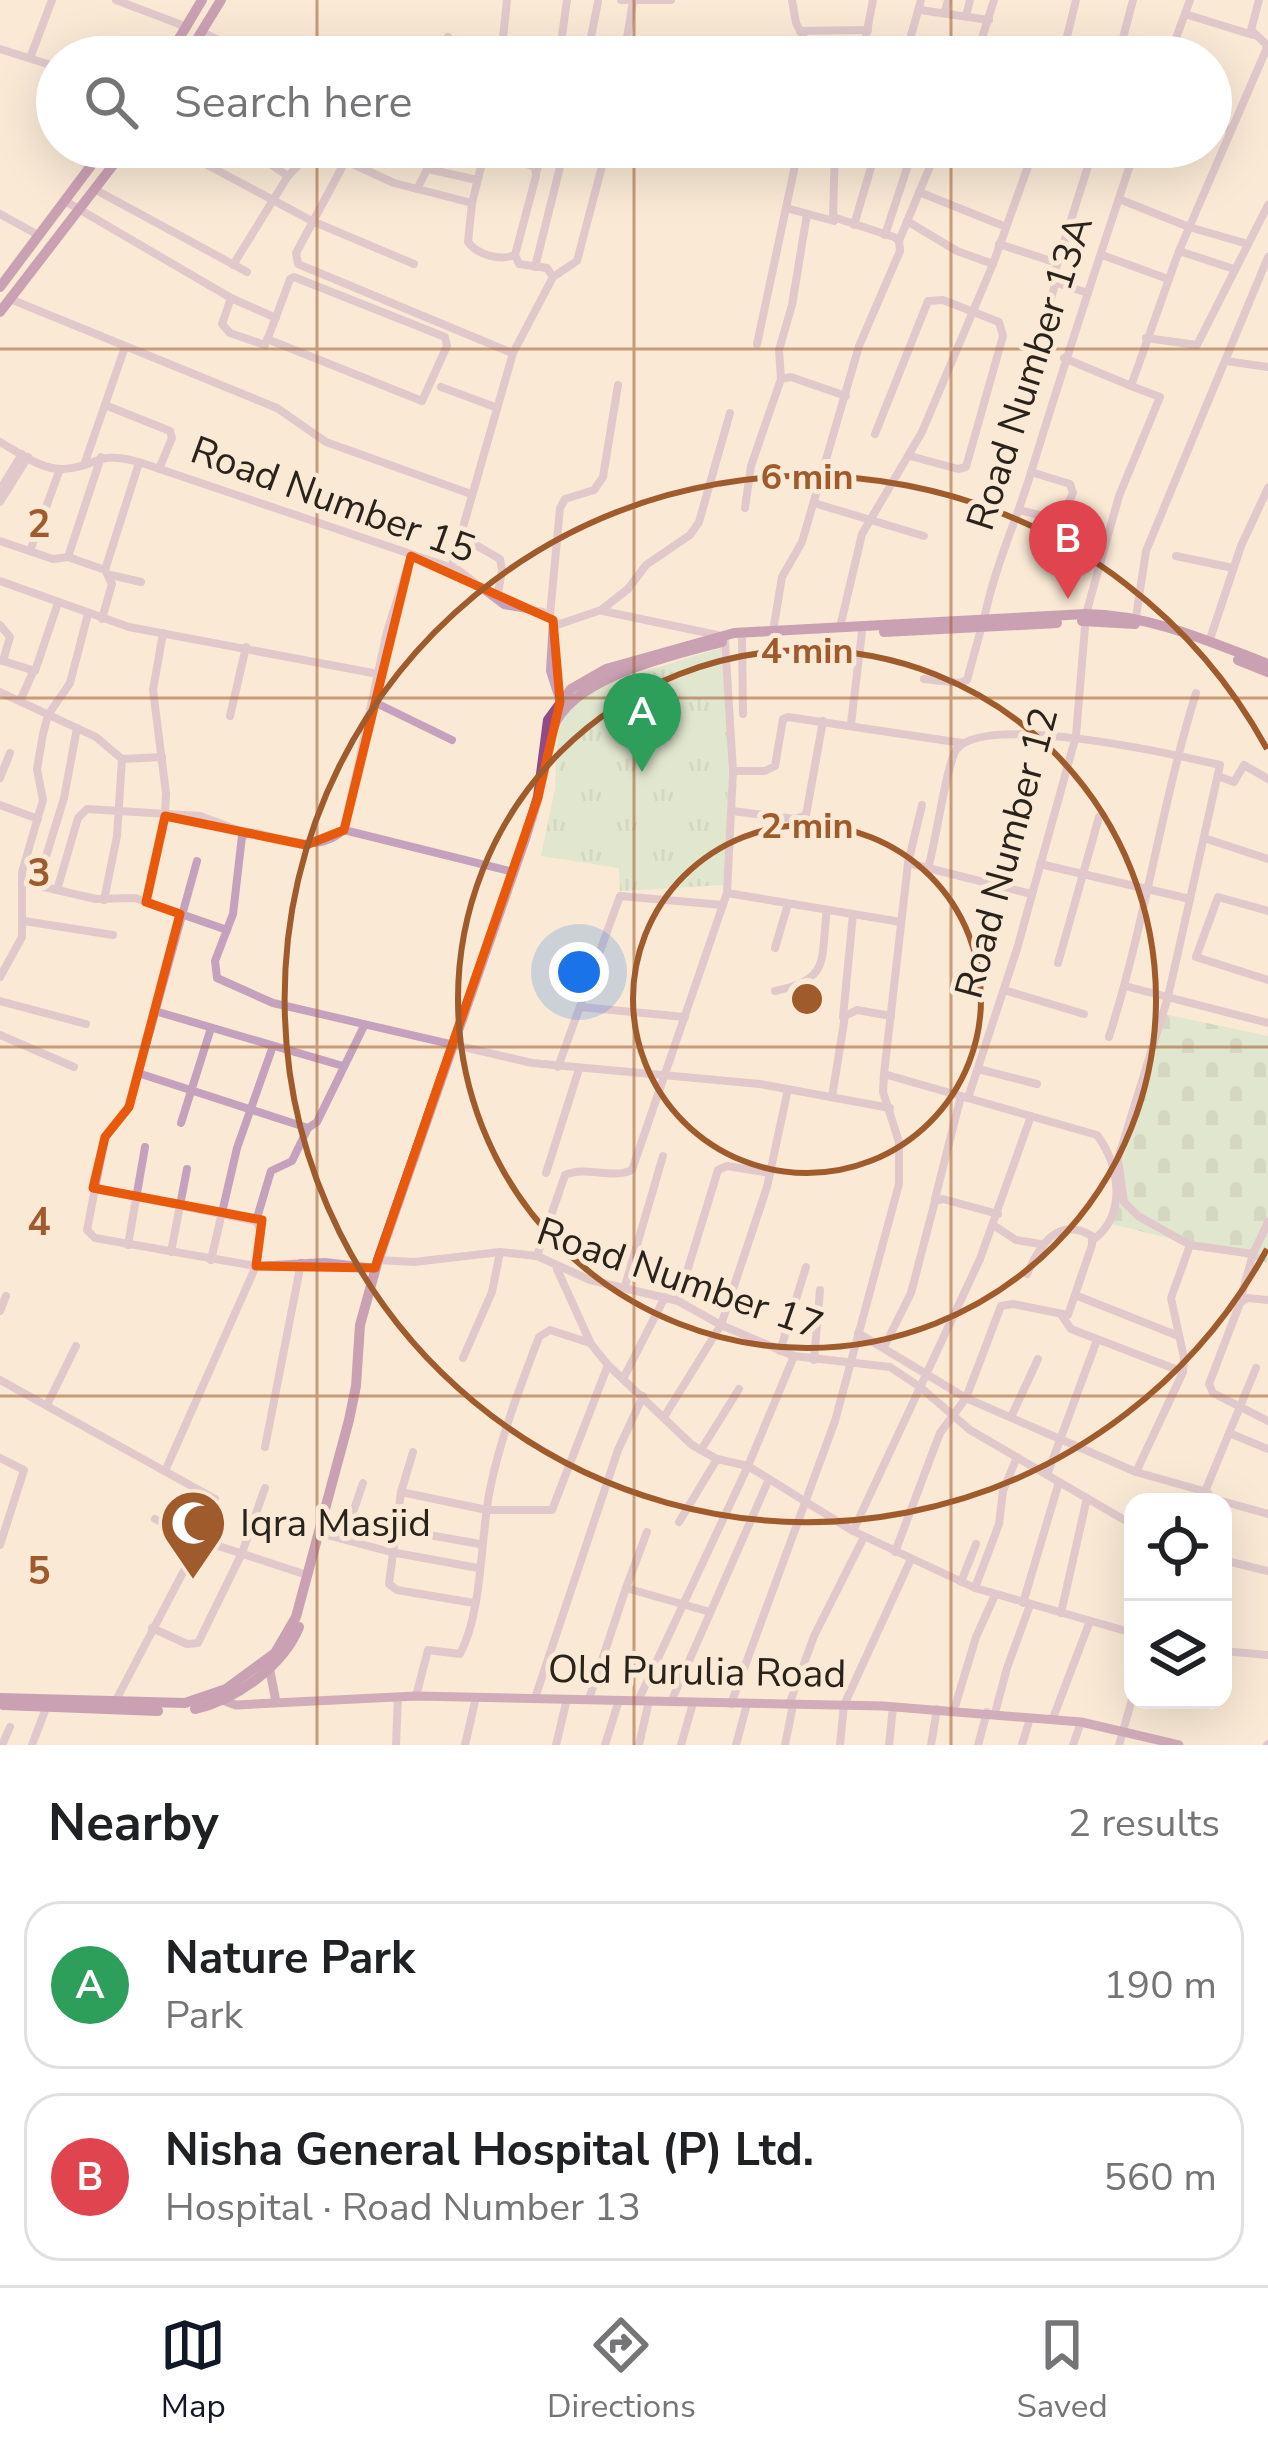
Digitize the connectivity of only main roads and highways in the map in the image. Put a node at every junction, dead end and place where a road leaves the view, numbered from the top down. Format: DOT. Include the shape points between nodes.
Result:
graph roads {
  1 [pos="202,0"];
  2 [pos="221,0"];
  3 [pos="181,36"];
  4 [pos="199,36"];
  5 [pos="89,168"];
  6 [pos="112,168"];
  7 [pos="0,287"];
  8 [pos="0,312"];
  9 [pos="1085,617"];
  10 [pos="983,624"];
  11 [pos="722,638"];
  12 [pos="1268,668"];
  13 [pos="561,705"];
  14 [pos="456,1047"];
  15 [pos="379,1263"];
  16 [pos="268,1664"];
  17 [pos="217,1698"];
  18 [pos="0,1701"];
  19 [pos="276,1702"];
  20 [pos="1170,1744"];
  1 -- 3 [label="highway"];
  2 -- 4 [label="highway"];
  5 -- 7 [label="highway"];
  6 -- 8 [label="highway"];
  9 -- 10 [label="highway"];
  9 -- 12 [label="highway" via="1130,623"];
  9 -- 12 [label="highway" via="1136,617"];
  10 -- 11 [label="highway"];
  10 -- 11 [label="highway"];
  11 -- 13 [label="highway" via="606,669"];
  13 -- 14 [label="highway" via="538,821"];
  13 -- 14 [label="highway" via="548,720 538,796"];
  14 -- 15 [label="highway"];
  15 -- 16 [label="highway" via="360,1325 353,1403 307,1575 291,1631"];
  15 -- 16 [label="highway" via="357,1409 299,1627 285,1654"];
  16 -- 17 [label="highway"];
  16 -- 19 [label="main road"];
  17 -- 18 [label="highway"];
  17 -- 18 [label="highway" via="169,1711"];
  17 -- 19 [label="main road, Old Purulia Road"];
  19 -- 20 [label="main road, Old Purulia Road" via="416,1696 893,1706 1053,1718"];
}
